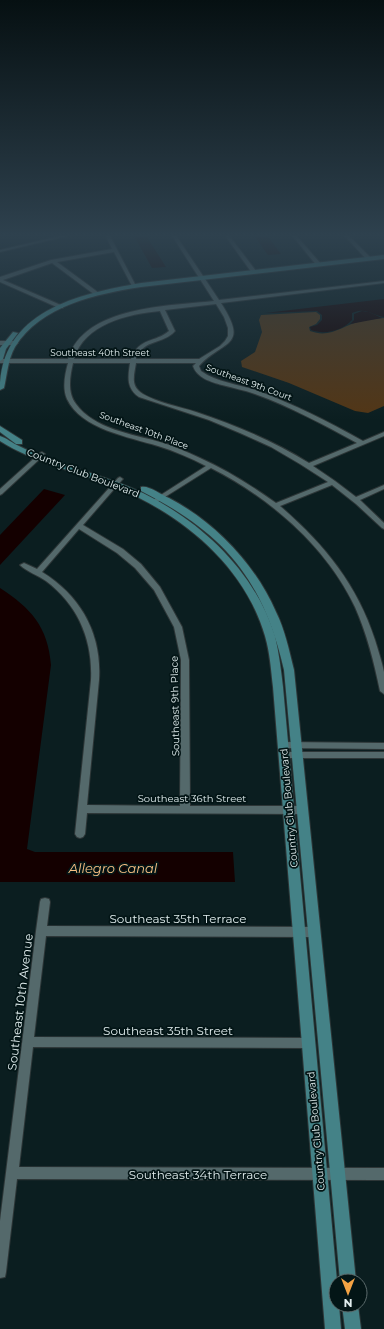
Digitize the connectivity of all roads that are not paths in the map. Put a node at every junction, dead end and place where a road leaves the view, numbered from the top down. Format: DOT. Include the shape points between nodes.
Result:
graph roads {
  1 [pos="36,296"];
  2 [pos="85,296"];
  3 [pos="213,296"];
  4 [pos="267,296"];
  5 [pos="217,302"];
  6 [pos="58,306"];
  7 [pos="162,309"];
  8 [pos="3,343"];
  9 [pos="15,343"];
  10 [pos="3,360"];
  11 [pos="71,361"];
  12 [pos="133,361"];
  13 [pos="199,361"];
  14 [pos="0,386"];
  15 [pos="0,428"];
  16 [pos="384,434"];
  17 [pos="0,438"];
  18 [pos="362,443"];
  19 [pos="40,456"];
  20 [pos="210,466"];
  21 [pos="308,466"];
  22 [pos="118,482"];
  23 [pos="333,482"];
  24 [pos="384,487"];
  25 [pos="0,493"];
  26 [pos="157,500"];
  27 [pos="355,500"];
  28 [pos="275,506"];
  29 [pos="79,526"];
  30 [pos="384,527"];
  31 [pos="24,565"];
  32 [pos="38,572"];
  33 [pos="384,691"];
  34 [pos="384,746"];
  35 [pos="284,750"];
  36 [pos="297,750"];
  37 [pos="384,755"];
  38 [pos="82,809"];
  39 [pos="185,810"];
  40 [pos="289,810"];
  41 [pos="303,810"];
  42 [pos="80,834"];
  43 [pos="45,902"];
  44 [pos="41,931"];
  45 [pos="299,932"];
  46 [pos="314,932"];
  47 [pos="28,1042"];
  48 [pos="309,1043"];
  49 [pos="12,1173"];
  50 [pos="320,1174"];
  51 [pos="338,1174"];
  52 [pos="384,1174"];
  53 [pos="0,1272"];
  54 [pos="347,1273"];
  55 [pos="351,1313"];
  56 [pos="333,1329"];
  57 [pos="352,1329"];
  1 -- 6 [label="street"];
  2 -- 6 [label="main road"];
  3 -- 5 [label="street, Southeast 9th Court"];
  4 -- 5 [label="street, Southeast 10th Place"];
  5 -- 7 [label="street, Southeast 10th Place"];
  5 -- 13 [label="street, Southeast 9th Court" via="229,323 230,337 221,348"];
  6 -- 8 [label="main road" via="25,323"];
  6 -- 9 [label="main road" via="31,326"];
  7 -- 11 [label="street, Southeast 10th Place" via="121,317 96,328 77,344"];
  7 -- 12 [label="street" via="172,331 141,346 134,353"];
  8 -- 9 [label="street"];
  8 -- 10 [label="main road"];
  9 -- 10 [label="main road"];
  10 -- 11 [label="street, Southeast 40th Street"];
  10 -- 14 [label="main road"];
  11 -- 12 [label="street, Southeast 40th Street"];
  11 -- 20 [label="street, Southeast 10th Place" via="66,382 67,394 80,413 105,427 155,442"];
  12 -- 13 [label="street, Southeast 40th Street"];
  12 -- 21 [label="street" via="131,385 139,395 237,428"];
  13 -- 18 [label="street, Southeast 9th Court" via="196,369 204,376 284,403"];
  15 -- 19 [label="main road, Country Club Boulevard"];
  16 -- 18 [label="street"];
  17 -- 19 [label="main road, Country Club Boulevard"];
  18 -- 21 [label="street"];
  19 -- 22 [label="main road, Country Club Boulevard"];
  19 -- 25 [label="street"];
  20 -- 26 [label="street"];
  20 -- 28 [label="street, Southeast 10th Place"];
  21 -- 23 [label="street"];
  22 -- 26 [label="main road, Country Club Boulevard"];
  22 -- 29 [label="street"];
  23 -- 27 [label="street"];
  23 -- 28 [label="street"];
  24 -- 27 [label="street"];
  26 -- 35 [label="main road, Country Club Boulevard" via="219,551 240,576 256,602 267,628 274,656"];
  26 -- 36 [label="main road, Country Club Boulevard" via="198,521 224,544 261,589 275,618 287,656"];
  27 -- 30 [label="street"];
  28 -- 33 [label="street, Southeast 10th Place" via="312,541 347,585 368,628"];
  29 -- 32 [label="street"];
  29 -- 39 [label="street, Southeast 9th Place" via="120,551 138,566 158,589 178,627 185,660"];
  31 -- 32 [label="street"];
  32 -- 38 [label="street" via="59,588 77,608 88,628 94,648 95,677"];
  34 -- 36 [label="street"];
  35 -- 36 [label="street"];
  35 -- 40 [label="main road, Country Club Boulevard"];
  36 -- 37 [label="street"];
  36 -- 41 [label="main road, Country Club Boulevard"];
  38 -- 39 [label="street, Southeast 36th Street"];
  38 -- 42 [label="street"];
  39 -- 40 [label="street, Southeast 36th Street"];
  40 -- 41 [label="street, Southeast 36th Street"];
  40 -- 45 [label="main road, Country Club Boulevard"];
  41 -- 46 [label="main road, Country Club Boulevard"];
  43 -- 44 [label="street, Southeast 10th Avenue"];
  44 -- 45 [label="street, Southeast 35th Terrace"];
  44 -- 47 [label="street, Southeast 10th Avenue"];
  45 -- 46 [label="street, Southeast 35th Terrace"];
  45 -- 48 [label="main road, Country Club Boulevard"];
  46 -- 51 [label="main road, Country Club Boulevard"];
  47 -- 48 [label="street, Southeast 35th Street"];
  47 -- 49 [label="street, Southeast 10th Avenue"];
  48 -- 50 [label="main road, Country Club Boulevard"];
  49 -- 50 [label="street, Southeast 34th Terrace"];
  49 -- 53 [label="street, Southeast 10th Avenue"];
  50 -- 51 [label="street, Southeast 34th Terrace"];
  50 -- 56 [label="main road, Country Club Boulevard"];
  51 -- 52 [label="street, Southeast 34th Terrace"];
  51 -- 54 [label="main road, Country Club Boulevard"];
  55 -- 57 [label="main road"];
}
